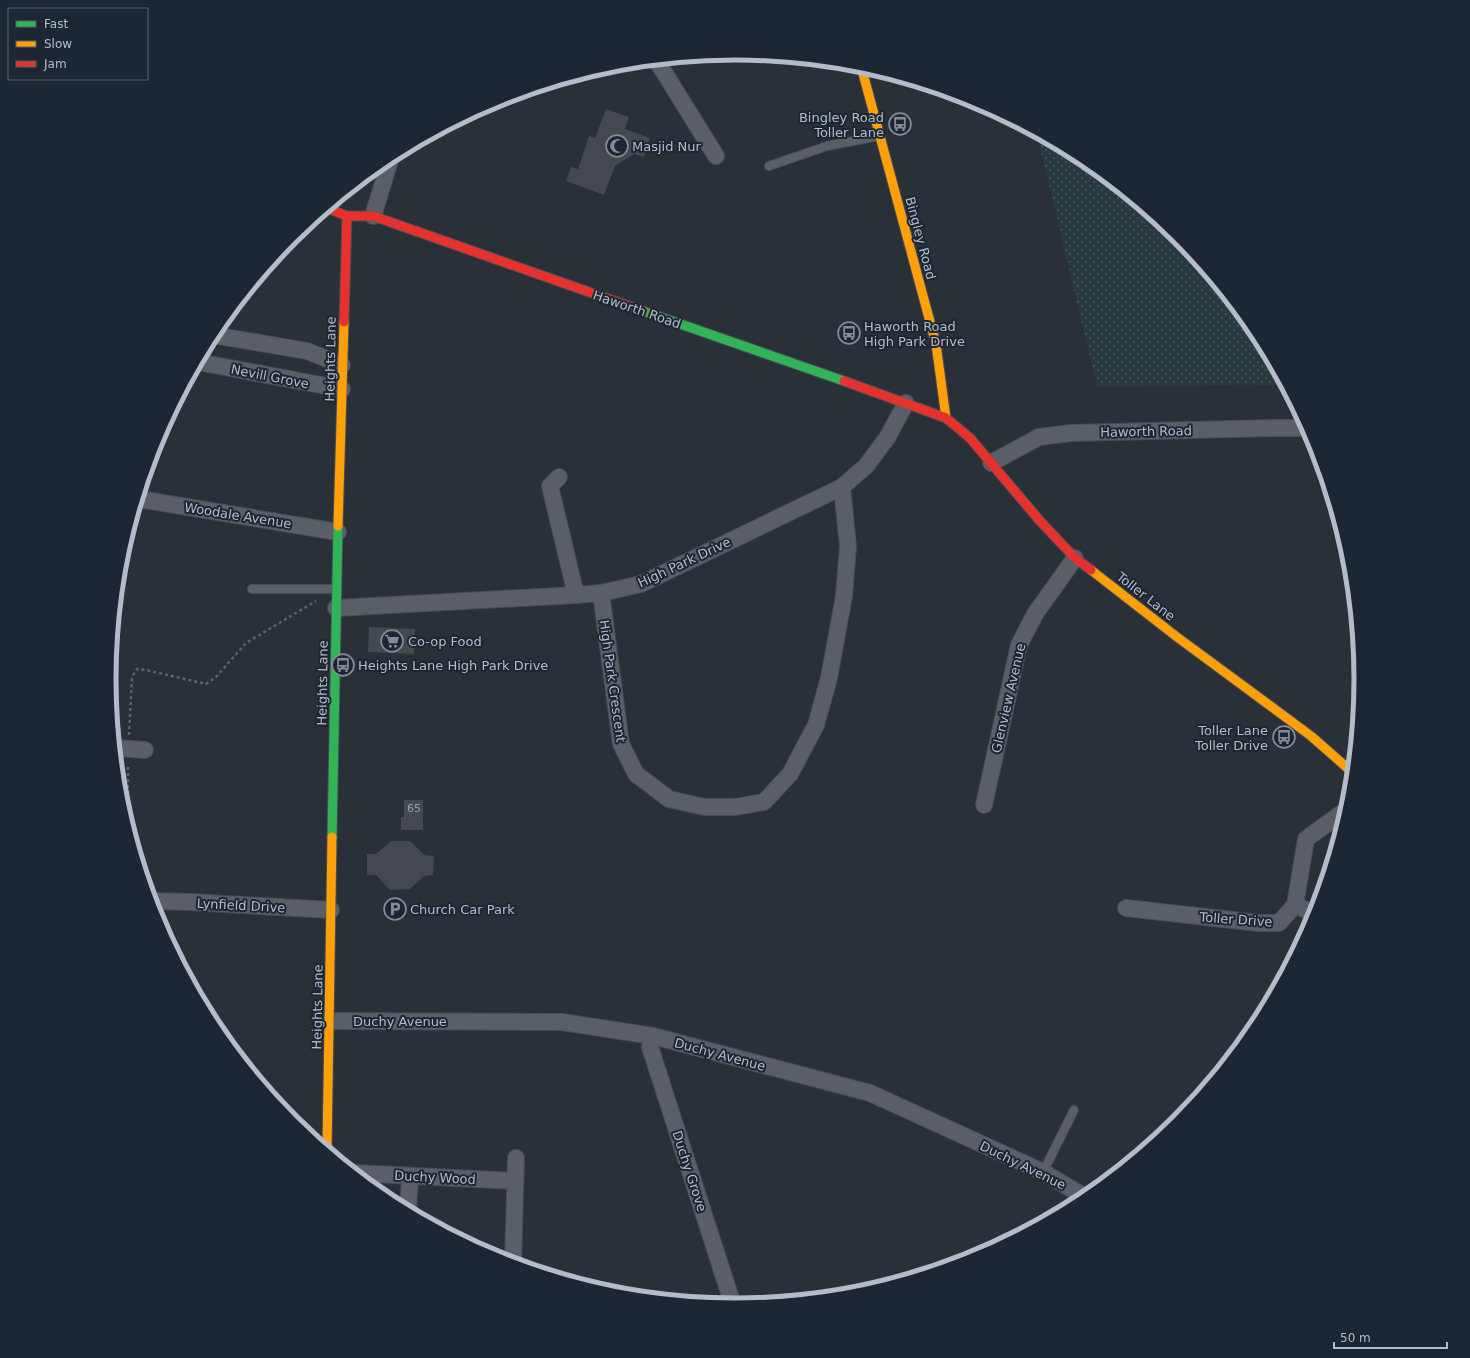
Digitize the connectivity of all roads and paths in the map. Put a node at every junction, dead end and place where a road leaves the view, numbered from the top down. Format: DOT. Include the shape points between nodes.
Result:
graph roads {
  1 [pos="659,64"];
  2 [pos="863,74"];
  3 [pos="880,136"];
  4 [pos="716,156"];
  5 [pos="388,166"];
  6 [pos="769,166"];
  7 [pos="332,210"];
  8 [pos="347,216"];
  9 [pos="373,216"];
  10 [pos="219,336"];
  11 [pos="203,363"];
  12 [pos="342,365"];
  13 [pos="342,389"];
  14 [pos="906,403"];
  15 [pos="946,418"];
  16 [pos="1301,428"];
  17 [pos="991,462"];
  18 [pos="559,477"];
  19 [pos="842,487"];
  20 [pos="143,500"];
  21 [pos="338,532"];
  22 [pos="1075,558"];
  23 [pos="252,589"];
  24 [pos="337,589"];
  25 [pos="601,593"];
  26 [pos="576,595"];
  27 [pos="336,608"];
  28 [pos="122,748"];
  29 [pos="145,750"];
  30 [pos="1348,768"];
  31 [pos="125,780"];
  32 [pos="984,805"];
  33 [pos="1338,815"];
  34 [pos="158,901"];
  35 [pos="1295,905"];
  36 [pos="1126,908"];
  37 [pos="330,910"];
  38 [pos="1309,911"];
  39 [pos="330,1021"];
  40 [pos="653,1036"];
  41 [pos="1074,1110"];
  42 [pos="327,1144"];
  43 [pos="516,1158"];
  44 [pos="1043,1172"];
  45 [pos="363,1173"];
  46 [pos="410,1176"];
  47 [pos="515,1181"];
  48 [pos="1080,1193"];
  49 [pos="408,1205"];
  50 [pos="513,1257"];
  51 [pos="731,1298"];
  1 -- 4 [label="street"];
  2 -- 3 [label="main road, Bingley Road"];
  3 -- 6 [label="lane" via="827,146"];
  3 -- 15 [label="main road, Bingley Road" via="936,344"];
  5 -- 9 [label="street"];
  7 -- 8 [label="main road, Haworth Road"];
  8 -- 9 [label="main road, Haworth Road"];
  8 -- 12 [label="main road, Heights Lane"];
  9 -- 14 [label="main road, Haworth Road"];
  10 -- 12 [label="street" via="307,351"];
  11 -- 13 [label="street, Nevill Grove"];
  12 -- 13 [label="main road, Heights Lane"];
  13 -- 21 [label="main road, Heights Lane"];
  14 -- 15 [label="main road, Haworth Road"];
  14 -- 19 [label="street, High Park Drive" via="887,438 866,466"];
  15 -- 17 [label="main road, Toller Lane" via="970,438"];
  16 -- 17 [label="street, Haworth Road" via="1071,433 1039,437"];
  17 -- 22 [label="main road, Toller Lane"];
  18 -- 26 [label="street" via="550,486"];
  19 -- 25 [label="street, High Park Drive" via="641,584"];
  19 -- 25 [label="street, High Park Crescent" via="848,546 844,596 830,678 816,725 798,760 790,774 764,802 735,807 704,807 669,799 636,774 621,744"];
  20 -- 21 [label="street, Woodale Avenue"];
  21 -- 24 [label="main road, Heights Lane"];
  22 -- 30 [label="main road, Toller Lane" via="1311,736"];
  22 -- 32 [label="street, Glenview Avenue" via="1035,614 1019,645"];
  23 -- 24 [label="lane"];
  24 -- 27 [label="main road, Heights Lane"];
  24 -- 28 [label="path" via="246,642 216,677 206,684 137,669 132,677"];
  25 -- 26 [label="street, High Park Drive"];
  26 -- 27 [label="street, High Park Drive"];
  27 -- 37 [label="main road, Heights Lane"];
  28 -- 29 [label="street"];
  28 -- 31 [label="path"];
  33 -- 35 [label="street" via="1306,839"];
  34 -- 37 [label="street, Lynfield Drive"];
  35 -- 36 [label="street, Toller Drive" via="1279,923"];
  35 -- 38 [label="street"];
  37 -- 39 [label="main road, Heights Lane"];
  39 -- 40 [label="street, Duchy Avenue" via="562,1022"];
  39 -- 42 [label="main road, Heights Lane"];
  40 -- 44 [label="street, Duchy Avenue" via="870,1093"];
  40 -- 51 [label="street, Duchy Grove" via="650,1047"];
  41 -- 44 [label="lane"];
  43 -- 47 [label="street"];
  44 -- 48 [label="street, Duchy Avenue"];
  45 -- 46 [label="street, Duchy Wood"];
  46 -- 47 [label="street, Duchy Wood"];
  46 -- 49 [label="street"];
  47 -- 50 [label="street"];
}
